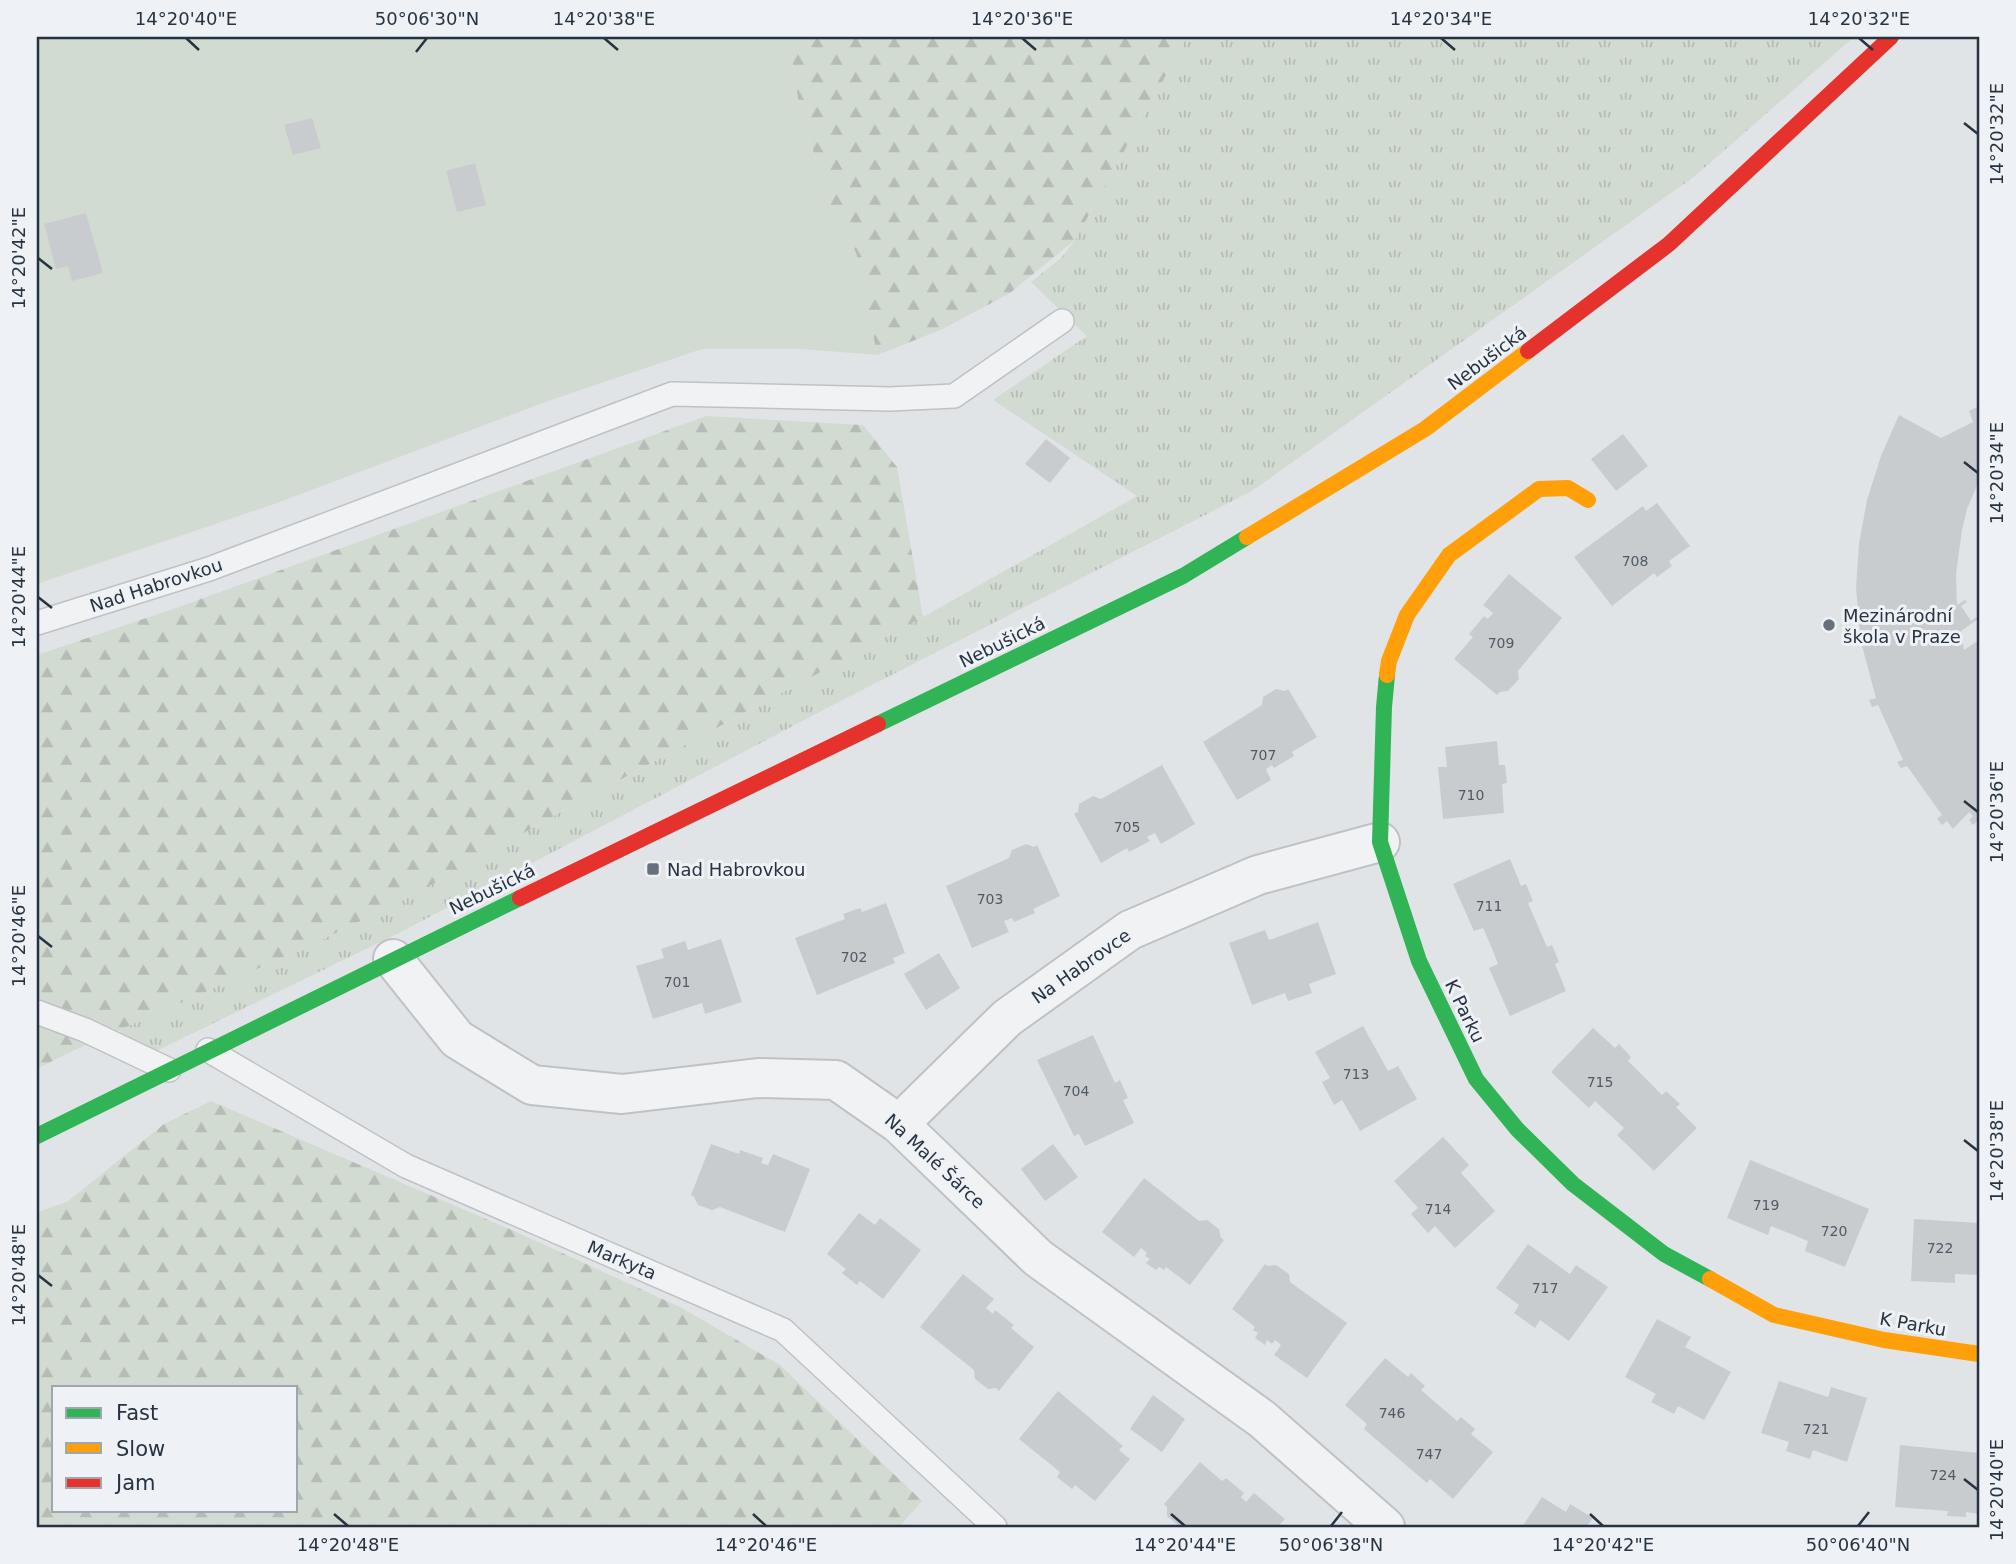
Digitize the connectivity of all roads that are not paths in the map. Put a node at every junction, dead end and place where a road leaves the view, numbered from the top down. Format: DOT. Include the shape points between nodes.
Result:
graph roads {
  1 [pos="1891,37"];
  2 [pos="1062,321"];
  3 [pos="1587,499"];
  4 [pos="37,623"];
  5 [pos="1380,842"];
  6 [pos="393,959"];
  7 [pos="37,1012"];
  8 [pos="208,1050"];
  9 [pos="169,1070"];
  10 [pos="899,1124"];
  11 [pos="37,1136"];
  12 [pos="1979,1354"];
  13 [pos="995,1527"];
  14 [pos="1385,1527"];
  1 -- 6 [label="street, Nebušická" via="1669,244 1425,429 1183,576"];
  2 -- 4 [label="lane, Nad Habrovkou" via="954,396 672,394 209,569"];
  3 -- 5 [label="street, K Parku" via="1568,488 1539,489 1449,555 1407,614 1389,661"];
  5 -- 10 [label="street, Na Habrovce" via="1258,875 1130,930 1007,1018"];
  5 -- 12 [label="street, K Parku" via="1419,961 1476,1079 1517,1129 1573,1184 1664,1254 1774,1315 1884,1340"];
  6 -- 8 [label="street, Nebušická"];
  6 -- 10 [label="street, Na Malé Šárce" via="457,1039 532,1085 622,1094 758,1079 836,1080"];
  7 -- 9 [label="lane"];
  8 -- 9 [label="street, Nebušická"];
  8 -- 13 [label="lane, Markyta" via="406,1166 783,1330"];
  9 -- 11 [label="street, Nebušická"];
  10 -- 14 [label="street, Na Malé Šárce" via="1038,1258 1262,1419"];
}
